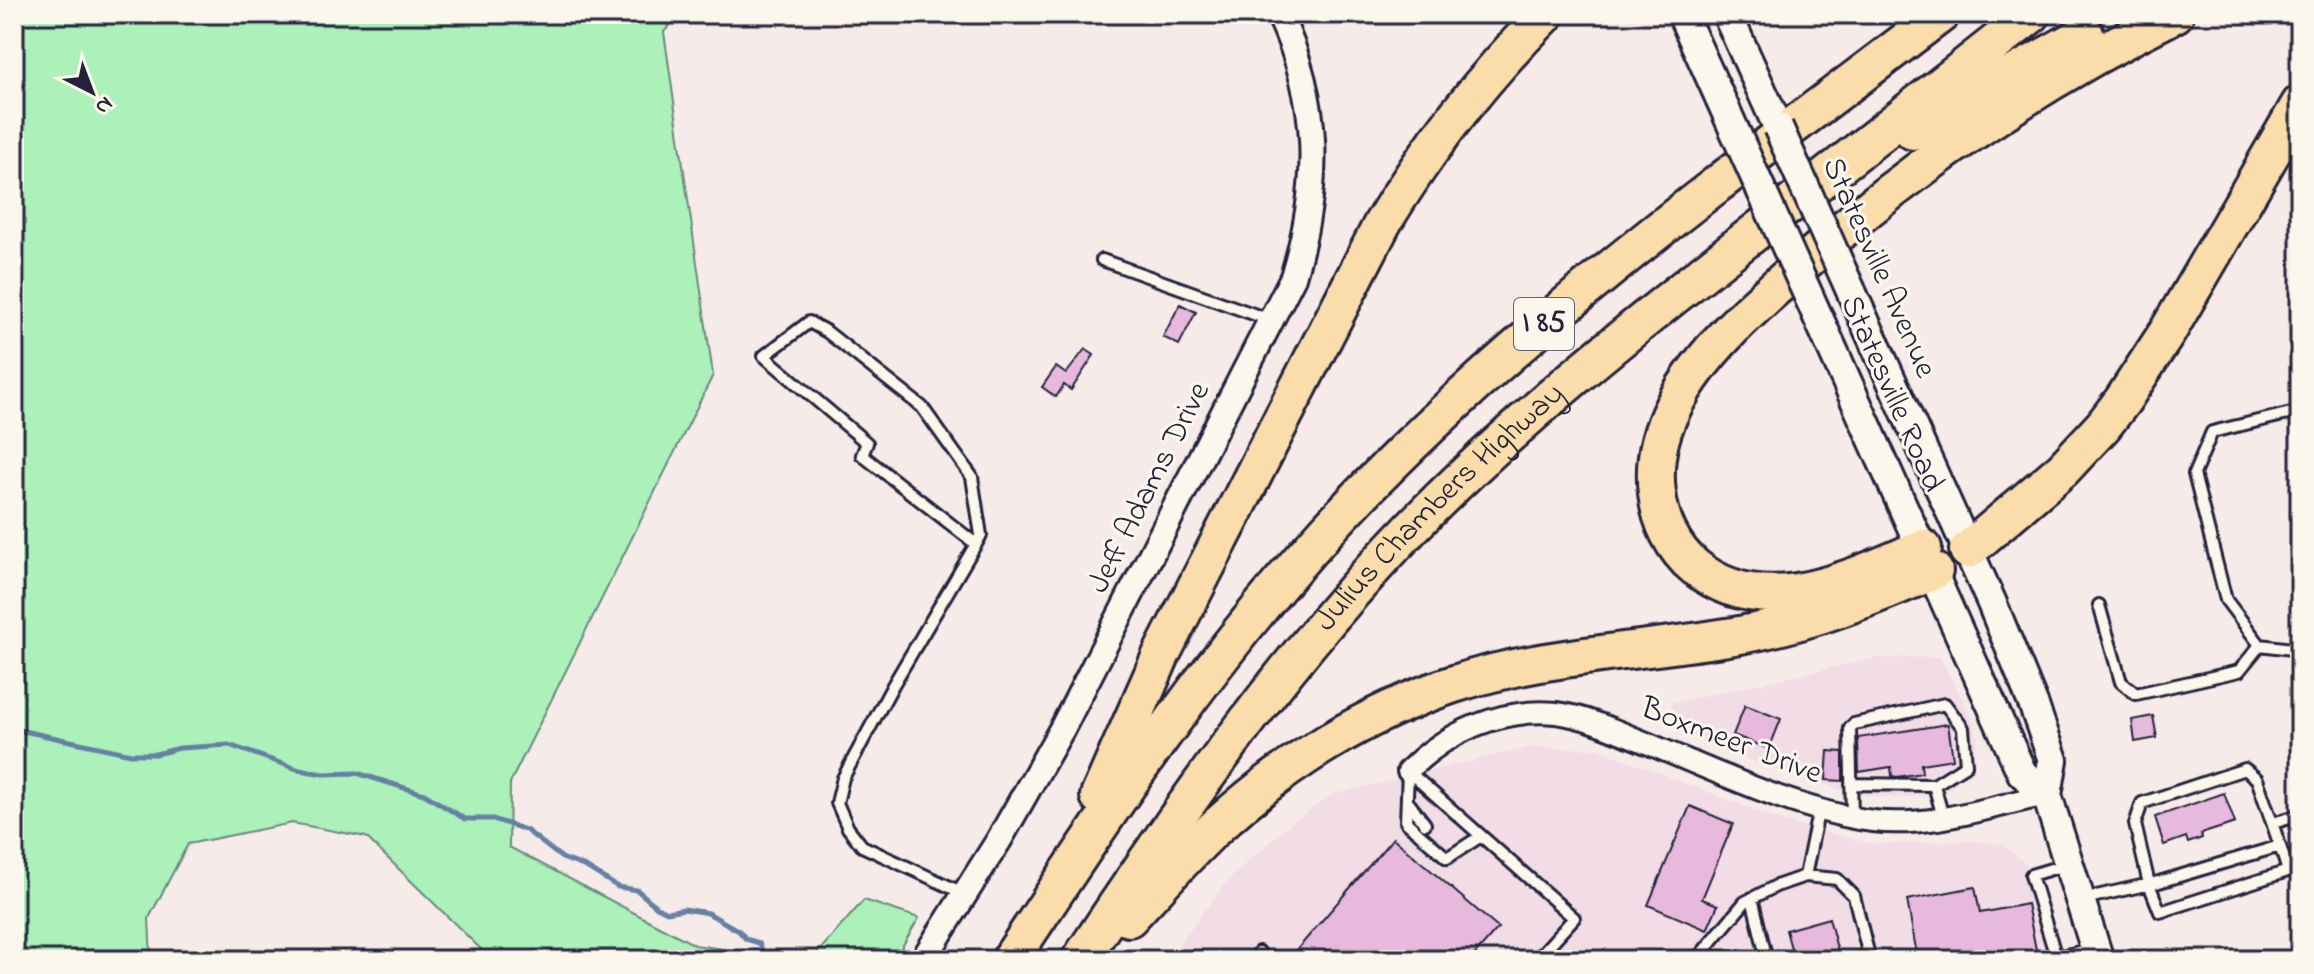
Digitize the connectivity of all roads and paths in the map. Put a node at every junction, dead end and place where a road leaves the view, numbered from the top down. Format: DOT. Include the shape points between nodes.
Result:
graph roads {
  1 [pos="1280,14"];
  2 [pos="1546,14"];
  3 [pos="1682,14"];
  4 [pos="1727,14"];
  5 [pos="1900,14"];
  6 [pos="1941,14"];
  7 [pos="2032,14"];
  8 [pos="2123,14"];
  9 [pos="2175,14"];
  10 [pos="2300,104"];
  11 [pos="1777,140"];
  12 [pos="1801,196"];
  13 [pos="1102,260"];
  14 [pos="1272,321"];
  15 [pos="2300,411"];
  16 [pos="976,544"];
  17 [pos="1968,550"];
  18 [pos="1928,560"];
  19 [pos="2099,605"];
  20 [pos="2260,645"];
  21 [pos="2300,650"];
  22 [pos="1408,771"];
  23 [pos="1851,784"];
  24 [pos="1934,785"];
  25 [pos="2047,795"];
  26 [pos="1407,801"];
  27 [pos="1819,808"];
  28 [pos="2300,815"];
  29 [pos="1852,817"];
  30 [pos="1943,817"];
  31 [pos="2273,823"];
  32 [pos="1425,824"];
  33 [pos="1481,836"];
  34 [pos="1446,842"];
  35 [pos="2280,846"];
  36 [pos="1459,852"];
  37 [pos="2070,863"];
  38 [pos="2300,868"];
  39 [pos="2288,871"];
  40 [pos="1805,876"];
  41 [pos="1062,881"];
  42 [pos="2149,884"];
  43 [pos="965,894"];
  44 [pos="1752,898"];
  45 [pos="2081,899"];
  46 [pos="2097,954"];
  47 [pos="923,960"];
  48 [pos="1010,960"];
  49 [pos="1080,960"];
  50 [pos="1089,960"];
  51 [pos="1536,960"];
  52 [pos="1696,960"];
  53 [pos="1767,960"];
  54 [pos="1870,960"];
  1 -- 14 [label="street, Jeff Adams Drive" via="1307,92 1313,173 1302,246"];
  2 -- 41 [label="highway" via="1467,99 1382,224 1162,653"];
  3 -- 18 [label="main road, Statesville Road, bridge"];
  4 -- 17 [label="main road, Statesville Avenue, bridge"];
  5 -- 11 [label="highway"];
  6 -- 11 [label="highway, Julius Chambers Highway / I 85"];
  7 -- 12 [label="highway, Julius Chambers Highway / I 85"];
  8 -- 12 [label="highway"];
  9 -- 18 [label="highway" via="2022,99 1880,197 1733,327 1699,366 1665,423 1658,454 1658,501 1670,537 1706,575 1737,590 1773,595"];
  10 -- 17 [label="highway" via="2123,400 2063,469"];
  11 -- 41 [label="highway, Julius Chambers Highway / I 85" via="1553,317 1371,484 1209,671"];
  12 -- 49 [label="highway, Julius Chambers Highway / I 85" via="1557,391 1373,568 1219,756"];
  13 -- 14 [label="lane"];
  14 -- 43 [label="street, Jeff Adams Drive" via="1063,727"];
  15 -- 20 [label="lane" via="2212,432 2194,474 2226,600"];
  16 -- 16 [label="lane" via="981,535 972,477 922,407 809,322 764,356 867,443 862,455"];
  16 -- 43 [label="lane" via="843,778 837,803 862,846"];
  17 -- 18 [label="main road"];
  17 -- 25 [label="main road, Statesville Road" via="2053,760"];
  18 -- 25 [label="main road, Statesville Road" via="2022,773"];
  18 -- 50 [label="highway" via="1859,603 1806,620 1717,639 1521,666 1453,684 1387,710 1302,760 1246,801"];
  19 -- 20 [label="lane" via="2121,682 2136,694 2239,671"];
  20 -- 21 [label="lane"];
  22 -- 26 [label="lane"];
  22 -- 27 [label="street, Boxmeer Drive" via="1436,745 1470,728 1512,715 1552,713 1592,722"];
  22 -- 33 [label="lane"];
  23 -- 24 [label="lane"];
  23 -- 24 [label="lane" via="1854,724 1945,704 1963,728 1966,765"];
  23 -- 29 [label="lane"];
  24 -- 30 [label="lane"];
  25 -- 30 [label="street, Boxmeer Drive"];
  25 -- 37 [label="main road, Statesville Road"];
  26 -- 32 [label="lane"];
  26 -- 36 [label="lane" via="1406,822 1447,858"];
  27 -- 29 [label="street, Boxmeer Drive"];
  27 -- 40 [label="lane"];
  28 -- 31 [label="lane"];
  29 -- 30 [label="street, Boxmeer Drive" via="1906,822"];
  31 -- 35 [label="lane"];
  31 -- 42 [label="lane" via="2257,779 2245,769 2142,803 2135,824"];
  33 -- 36 [label="lane"];
  33 -- 51 [label="lane" via="1574,918"];
  34 -- 36 [label="lane"];
  35 -- 39 [label="lane"];
  35 -- 42 [label="lane"];
  37 -- 45 [label="main road, Statesville Road"];
  37 -- 46 [label="lane" via="2031,875 2056,957"];
  38 -- 39 [label="lane"];
  39 -- 42 [label="lane" via="2160,912"];
  40 -- 44 [label="lane"];
  40 -- 54 [label="lane" via="1837,879 1854,896"];
  41 -- 48 [label="highway, Julius Chambers Highway / I 85"];
  42 -- 45 [label="lane"];
  43 -- 47 [label="street, Jeff Adams Drive"];
  44 -- 52 [label="lane"];
  44 -- 53 [label="lane"];
  45 -- 46 [label="main road, Statesville Road"];
}
